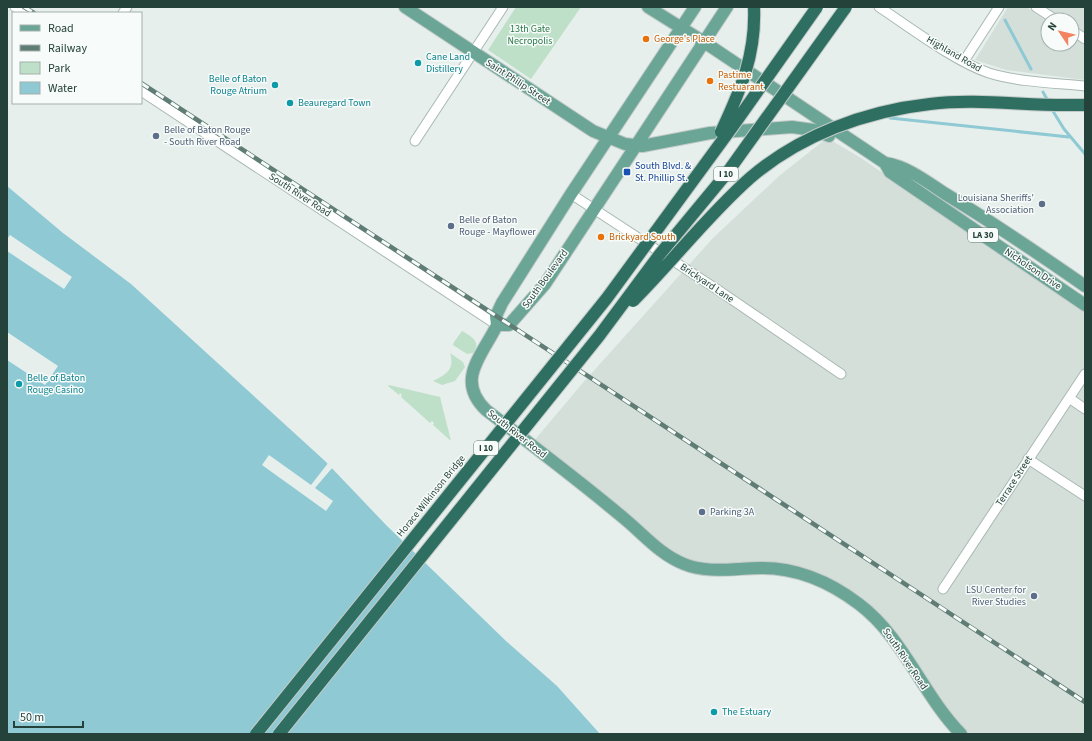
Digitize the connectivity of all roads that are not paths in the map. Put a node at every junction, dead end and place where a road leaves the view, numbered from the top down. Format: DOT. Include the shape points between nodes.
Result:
graph roads {
  1 [pos="405,7"];
  2 [pos="502,7"];
  3 [pos="648,7"];
  4 [pos="695,7"];
  5 [pos="726,7"];
  6 [pos="754,7"];
  7 [pos="817,7"];
  8 [pos="846,7"];
  9 [pos="879,7"];
  10 [pos="999,7"];
  11 [pos="681,28"];
  12 [pos="704,42"];
  13 [pos="473,52"];
  14 [pos="964,61"];
  15 [pos="1085,86"];
  16 [pos="142,92"];
  17 [pos="1085,105"];
  18 [pos="608,138"];
  19 [pos="851,140"];
  20 [pos="415,141"];
  21 [pos="636,145"];
  22 [pos="710,157"];
  23 [pos="885,163"];
  24 [pos="571,194"];
  25 [pos="594,209"];
  26 [pos="1085,286"];
  27 [pos="1085,305"];
  28 [pos="497,325"];
  29 [pos="599,336"];
  30 [pos="841,374"];
  31 [pos="1085,374"];
  32 [pos="1069,398"];
  33 [pos="1085,409"];
  34 [pos="1028,458"];
  35 [pos="1085,496"];
  36 [pos="943,589"];
  37 [pos="256,734"];
  38 [pos="279,734"];
  39 [pos="961,734"];
  1 -- 13 [label="main road, Saint Philip Street"];
  2 -- 13 [label="street"];
  3 -- 11 [label="main road, Nicholson Drive"];
  4 -- 11 [label="main road, South Boulevard"];
  5 -- 12 [label="main road, South Boulevard"];
  6 -- 22 [label="highway, bridge" via="753,40 746,73"];
  7 -- 22 [label="highway, I 10, bridge"];
  8 -- 29 [label="highway, I 10, bridge" via="726,173 660,254"];
  9 -- 14 [label="street, Highland Road"];
  10 -- 14 [label="street"];
  11 -- 12 [label="main road, Nicholson Drive"];
  11 -- 18 [label="main road, South Boulevard"];
  12 -- 19 [label="main road, Nicholson Drive / LA 30"];
  12 -- 21 [label="main road, South Boulevard"];
  13 -- 18 [label="main road, Saint Philip Street" via="593,131"];
  13 -- 20 [label="street"];
  14 -- 15 [label="street, Highland Road" via="981,70 999,75"];
  16 -- 28 [label="street, South River Road"];
  17 -- 29 [label="highway, bridge" via="961,102 930,104 873,115 814,137 750,178"];
  18 -- 21 [label="main road, Saint Philip Street"];
  18 -- 24 [label="main road, South Boulevard"];
  19 -- 21 [label="main road, LA 30" via="841,142 814,130 792,127 710,133 652,145"];
  19 -- 23 [label="main road, Nicholson Drive / LA 30"];
  21 -- 25 [label="main road, South Boulevard"];
  22 -- 37 [label="highway, Horace Wilkinson Bridge / I 10, bridge" via="606,298"];
  23 -- 26 [label="main road, Nicholson Drive / LA 30" via="896,164 956,200"];
  23 -- 27 [label="main road, Nicholson Drive / LA 30" via="890,172"];
  24 -- 25 [label="street, Brickyard Lane"];
  24 -- 28 [label="main road, South Boulevard" via="501,305 496,316"];
  25 -- 28 [label="main road, South Boulevard" via="545,284 525,308 509,325"];
  25 -- 30 [label="street, Brickyard Lane"];
  28 -- 39 [label="main road, South River Road" via="472,372 473,395 486,410 626,520 660,550 676,560 700,569 776,569 797,572 821,581 858,604 891,636 930,696"];
  29 -- 38 [label="highway, I 10, bridge"];
  31 -- 32 [label="street, Terrace Street"];
  32 -- 33 [label="street"];
  32 -- 34 [label="street, Terrace Street"];
  34 -- 35 [label="street"];
  34 -- 36 [label="street, Terrace Street"];
}
